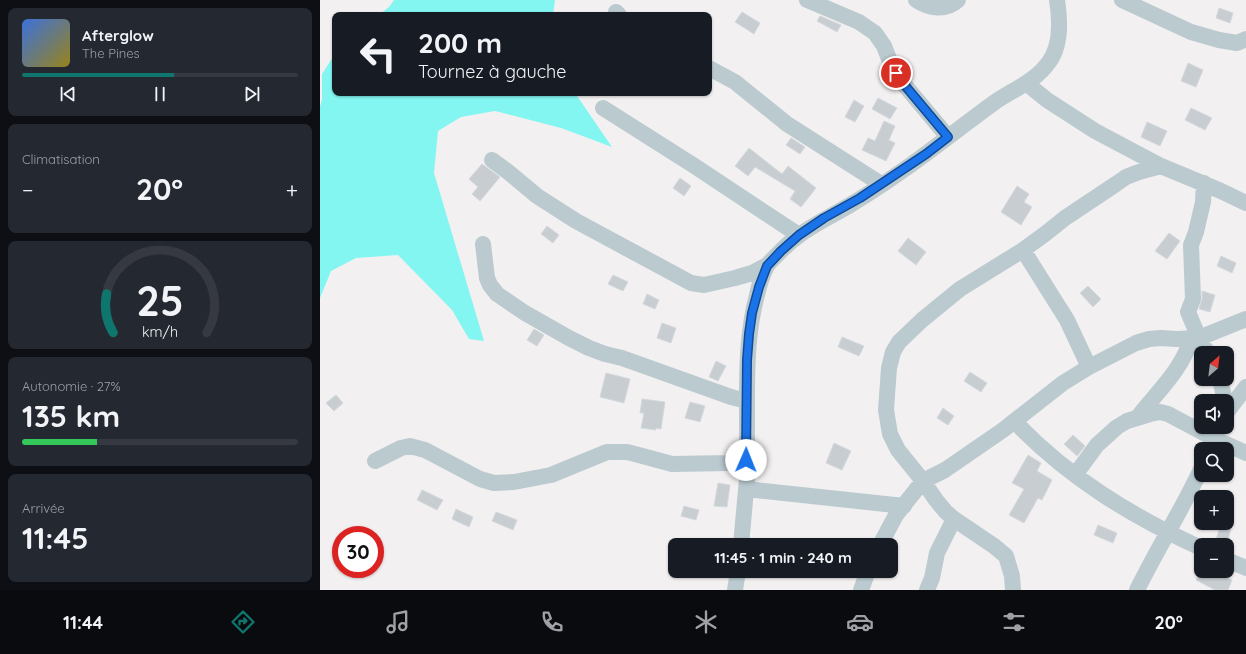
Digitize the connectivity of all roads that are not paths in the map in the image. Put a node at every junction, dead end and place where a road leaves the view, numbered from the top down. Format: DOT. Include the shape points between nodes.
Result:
graph roads {
  1 [pos="807,0"];
  2 [pos="916,0"];
  3 [pos="958,0"];
  4 [pos="1058,0"];
  5 [pos="1122,0"];
  6 [pos="1243,43"];
  7 [pos="712,70"];
  8 [pos="1026,83"];
  9 [pos="603,108"];
  10 [pos="948,137"];
  11 [pos="492,160"];
  12 [pos="1161,166"];
  13 [pos="1204,183"];
  14 [pos="881,184"];
  15 [pos="1246,188"];
  16 [pos="1239,200"];
  17 [pos="799,235"];
  18 [pos="483,244"];
  19 [pos="1023,250"];
  20 [pos="767,266"];
  21 [pos="1246,319"];
  22 [pos="1195,338"];
  23 [pos="1202,346"];
  24 [pos="1089,367"];
  25 [pos="1246,387"];
  26 [pos="747,401"];
  27 [pos="1234,402"];
  28 [pos="1137,418"];
  29 [pos="1015,422"];
  30 [pos="1215,438"];
  31 [pos="1246,453"];
  32 [pos="746,460"];
  33 [pos="375,461"];
  34 [pos="1075,475"];
  35 [pos="923,482"];
  36 [pos="1195,482"];
  37 [pos="746,489"];
  38 [pos="904,506"];
  39 [pos="954,519"];
  40 [pos="1167,532"];
  41 [pos="742,538"];
  42 [pos="884,538"];
  43 [pos="1194,545"];
  44 [pos="1234,563"];
  45 [pos="1246,568"];
  46 [pos="737,578"];
  47 [pos="865,578"];
  48 [pos="736,590"];
  49 [pos="861,590"];
  50 [pos="927,590"];
  51 [pos="1013,590"];
  52 [pos="1137,590"];
  1 -- 10 [label="street" via="859,22 875,33 902,82"];
  2 -- 3 [label="street" via="931,8 944,7"];
  4 -- 8 [label="street" via="1060,30 1056,46 1050,61 1039,75"];
  5 -- 6 [label="street" via="1191,32"];
  7 -- 14 [label="street" via="735,82 787,124"];
  8 -- 10 [label="street"];
  8 -- 12 [label="street" via="1095,131"];
  9 -- 17 [label="street"];
  10 -- 14 [label="street"];
  11 -- 20 [label="street" via="537,196 691,283 704,285 729,280"];
  12 -- 13 [label="street"];
  12 -- 19 [label="street" via="1126,177"];
  13 -- 16 [label="street"];
  13 -- 22 [label="street" via="1203,202 1191,246 1194,299 1188,312"];
  14 -- 17 [label="street"];
  15 -- 16 [label="street"];
  17 -- 20 [label="street"];
  18 -- 26 [label="street" via="490,285 497,294 525,313 589,348"];
  19 -- 24 [label="street" via="1067,320"];
  19 -- 35 [label="street" via="951,296 899,342 894,352 889,368 886,410 890,434 898,450"];
  20 -- 26 [label="street" via="752,313 747,360"];
  21 -- 22 [label="street"];
  22 -- 23 [label="street"];
  22 -- 24 [label="street" via="1149,339"];
  22 -- 28 [label="street" via="1172,376"];
  24 -- 29 [label="street"];
  25 -- 27 [label="street"];
  26 -- 32 [label="street"];
  28 -- 30 [label="street" via="1160,412 1168,414"];
  28 -- 34 [label="street" via="1127,421 1106,436"];
  29 -- 34 [label="street" via="1045,452"];
  29 -- 35 [label="street"];
  30 -- 31 [label="street"];
  32 -- 33 [label="street" via="730,463 672,464 627,452 607,452 551,475 494,483 480,479 425,450 410,446"];
  32 -- 37 [label="street"];
  34 -- 40 [label="street" via="1112,501"];
  35 -- 38 [label="street"];
  35 -- 39 [label="street"];
  36 -- 40 [label="street"];
  37 -- 38 [label="street"];
  37 -- 41 [label="street"];
  38 -- 42 [label="street"];
  39 -- 50 [label="street" via="937,553"];
  39 -- 51 [label="street" via="1006,556"];
  40 -- 43 [label="street"];
  40 -- 52 [label="street"];
  44 -- 45 [label="street"];
  46 -- 48 [label="street"];
  47 -- 49 [label="street"];
}
